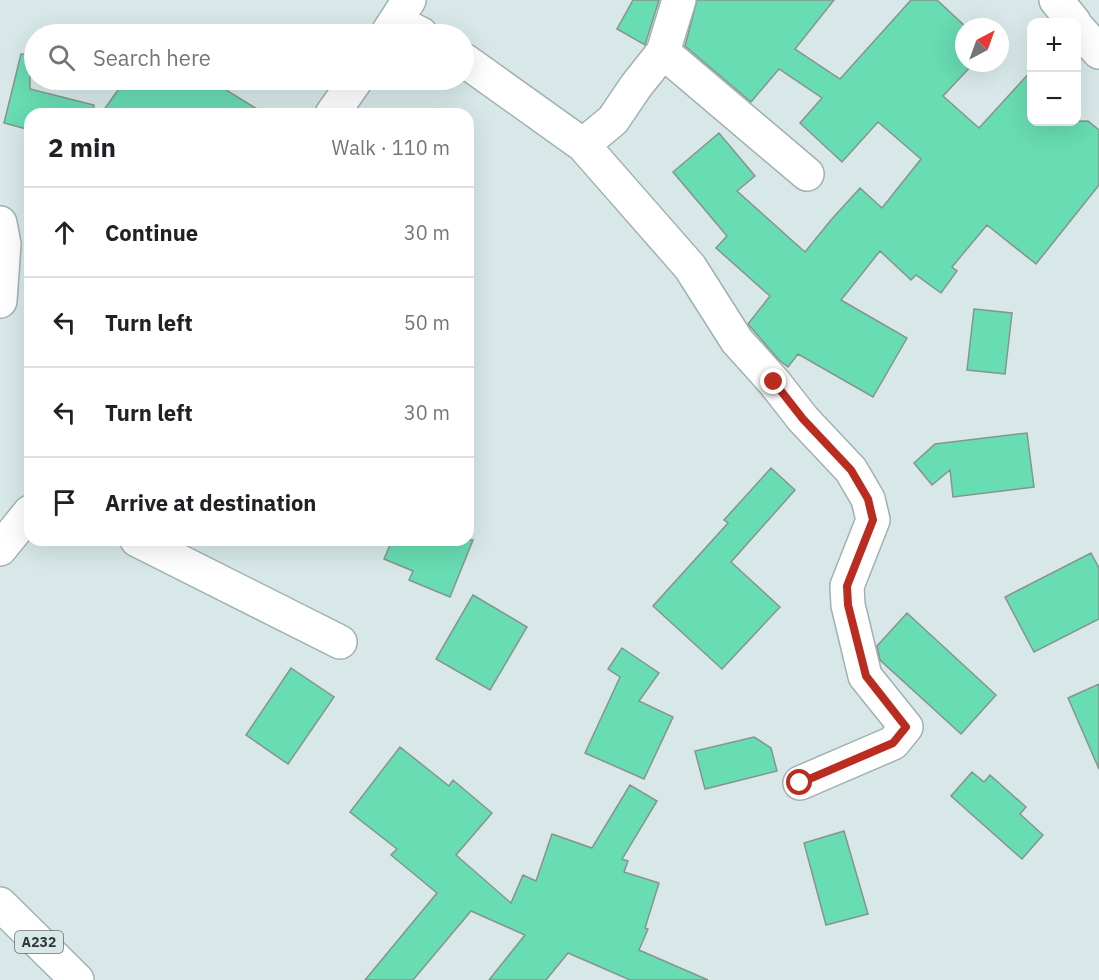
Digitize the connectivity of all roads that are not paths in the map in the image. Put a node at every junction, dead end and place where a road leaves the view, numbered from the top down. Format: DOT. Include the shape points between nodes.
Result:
graph roads {
  1 [pos="679,0"];
  2 [pos="1056,0"];
  3 [pos="1070,18"];
  4 [pos="1081,31"];
  5 [pos="663,52"];
  6 [pos="1099,52"];
  7 [pos="474,67"];
  8 [pos="349,90"];
  9 [pos="337,108"];
  10 [pos="583,145"];
  11 [pos="807,174"];
  12 [pos="0,223"];
  13 [pos="0,301"];
  14 [pos="24,520"];
  15 [pos="149,546"];
  16 [pos="0,549"];
  17 [pos="340,642"];
  18 [pos="800,783"];
  19 [pos="0,904"];
  20 [pos="77,980"];
  1 -- 5 [label="main road"];
  2 -- 3 [label="main road"];
  4 -- 6 [label="main road"];
  5 -- 10 [label="main road" via="613,120"];
  5 -- 11 [label="main road"];
  7 -- 10 [label="main road"];
  8 -- 9 [label="main road"];
  10 -- 18 [label="main road" via="690,267 737,341 851,470 868,499 873,520 847,586 848,605 866,676 906,727 893,743"];
  12 -- 13 [label="main road" via="4,244"];
  14 -- 16 [label="main road"];
  15 -- 17 [label="main road"];
  19 -- 20 [label="main road, A232"];
}
